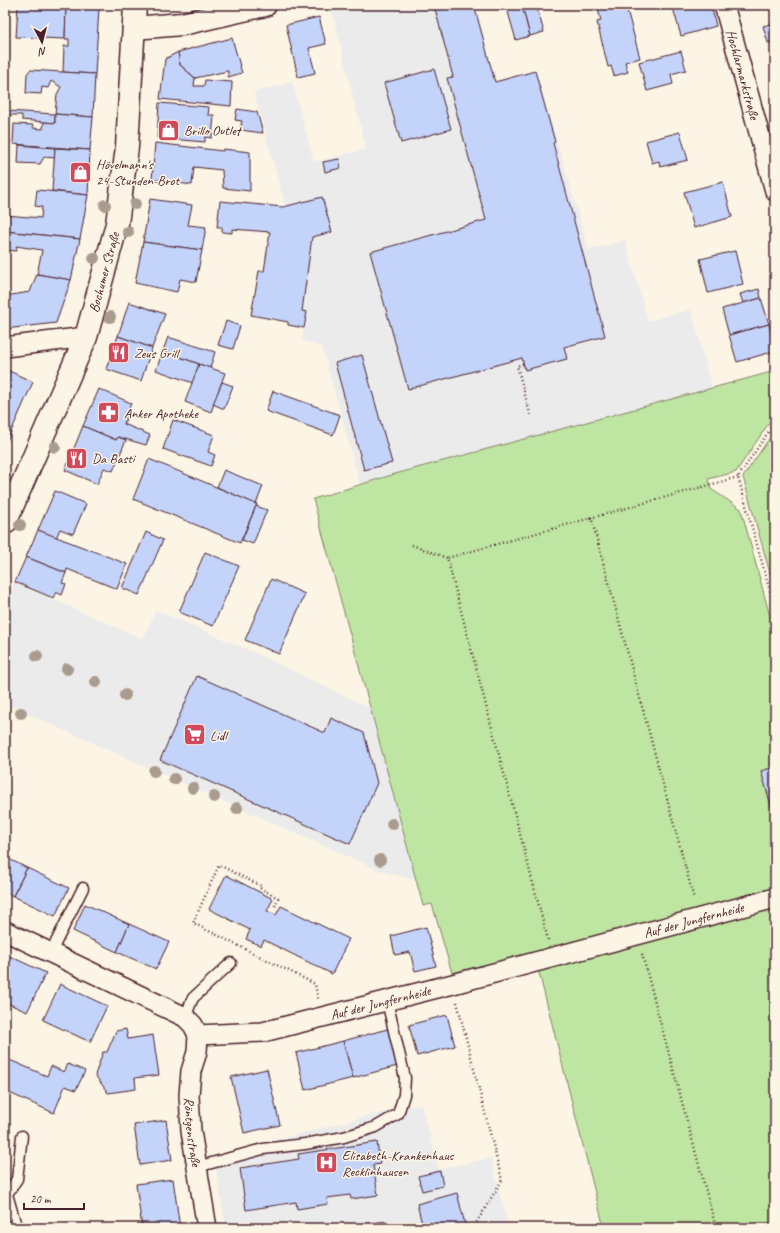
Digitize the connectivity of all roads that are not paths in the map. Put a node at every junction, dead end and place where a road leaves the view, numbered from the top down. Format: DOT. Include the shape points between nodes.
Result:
graph roads {
  1 [pos="135,5"];
  2 [pos="265,5"];
  3 [pos="724,5"];
  4 [pos="134,28"];
  5 [pos="775,191"];
  6 [pos="86,337"];
  7 [pos="5,347"];
  8 [pos="5,523"];
  9 [pos="83,888"];
  10 [pos="775,898"];
  11 [pos="5,930"];
  12 [pos="51,952"];
  13 [pos="231,963"];
  14 [pos="387,1001"];
  15 [pos="185,1017"];
  16 [pos="198,1035"];
  17 [pos="22,1136"];
  18 [pos="197,1167"];
  19 [pos="19,1228"];
  20 [pos="207,1228"];
  1 -- 4 [label="main road, Bochumer Straße"];
  2 -- 4 [label="main road" via="182,24"];
  3 -- 5 [label="street, Hochlarmarkstraße"];
  4 -- 6 [label="main road, Bochumer Straße" via="127,147 117,224"];
  6 -- 7 [label="street"];
  6 -- 8 [label="main road, Bochumer Straße"];
  9 -- 12 [label="lane"];
  10 -- 14 [label="street, Auf der Jungfernheide"];
  11 -- 12 [label="street"];
  12 -- 15 [label="street"];
  13 -- 15 [label="lane" via="193,998"];
  14 -- 16 [label="street, Auf der Jungfernheide" via="263,1032"];
  14 -- 18 [label="lane" via="406,1078 398,1114 376,1127 344,1137 263,1149"];
  15 -- 16 [label="street"];
  16 -- 18 [label="street, Röntgenstraße" via="189,1095"];
  17 -- 19 [label="lane" via="17,1178 7,1194"];
  18 -- 20 [label="street, Röntgenstraße"];
}
